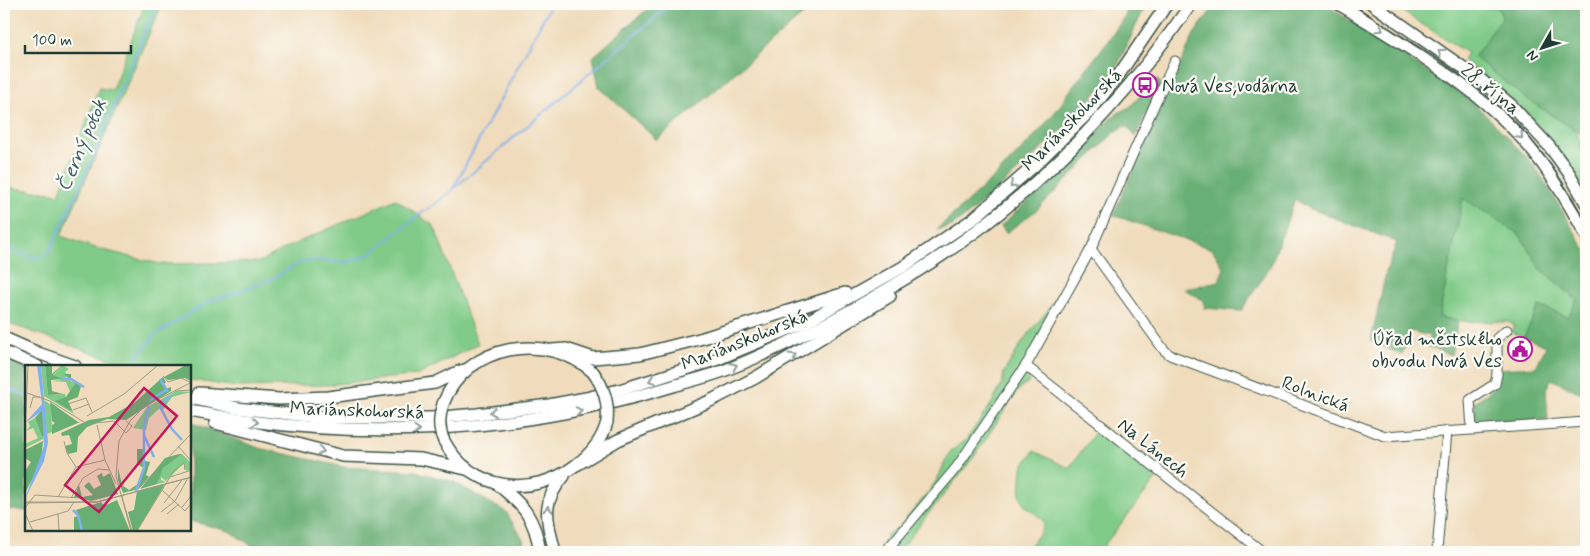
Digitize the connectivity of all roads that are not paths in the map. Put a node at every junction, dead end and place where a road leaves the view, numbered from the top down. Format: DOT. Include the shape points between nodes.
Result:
graph roads {
  1 [pos="1167,4"];
  2 [pos="1191,4"];
  3 [pos="1339,4"];
  4 [pos="1372,4"];
  5 [pos="1175,61"];
  6 [pos="1586,203"];
  7 [pos="1586,235"];
  8 [pos="1091,250"];
  9 [pos="907,272"];
  10 [pos="1507,330"];
  11 [pos="4,338"];
  12 [pos="552,350"];
  13 [pos="4,352"];
  14 [pos="35,365"];
  15 [pos="72,365"];
  16 [pos="1026,366"];
  17 [pos="468,369"];
  18 [pos="191,393"];
  19 [pos="191,398"];
  20 [pos="191,411"];
  21 [pos="191,415"];
  22 [pos="1586,422"];
  23 [pos="1472,429"];
  24 [pos="1446,431"];
  25 [pos="573,468"];
  26 [pos="466,469"];
  27 [pos="496,483"];
  28 [pos="540,552"];
  29 [pos="555,552"];
  30 [pos="885,552"];
  31 [pos="1263,552"];
  32 [pos="1437,552"];
  1 -- 9 [label="main road, Mariánskohorská, one-way" via="1114,82 1066,135 1003,194"];
  2 -- 9 [label="main road, Mariánskohorská" via="1136,77 1075,145 992,219"];
  3 -- 7 [label="main road, 28. října, one-way" via="1457,81 1498,114 1542,164"];
  6 -- 4 [label="main road, 28. října, one-way" via="1554,153 1511,105 1481,80"];
  5 -- 8 [label="street"];
  8 -- 16 [label="street"];
  8 -- 24 [label="street, Rolnická" via="1170,355 1385,436"];
  9 -- 12 [label="main road" via="891,270 836,297 640,354 593,358 566,349"];
  9 -- 19 [label="main road, Mariánskohorská, one-way" via="804,323 718,359 623,389 549,405 431,418 324,418 237,408"];
  20 -- 9 [label="main road, Mariánskohorská, one-way" via="234,420 319,429 397,430 552,416 626,400 723,371 808,333"];
  25 -- 9 [label="main road, one-way" via="618,440 755,378 886,299"];
  10 -- 23 [label="street" via="1497,338 1495,384 1470,400"];
  11 -- 15 [label="main road"];
  12 -- 17 [label="main road" via="526,347 496,353"];
  12 -- 25 [label="main road, bridge" via="578,360 593,372 606,399 607,422 601,439"];
  13 -- 14 [label="main road"];
  16 -- 30 [label="street" via="956,468"];
  16 -- 31 [label="street, Na Lánech"];
  17 -- 18 [label="main road" via="435,382 328,398 279,399"];
  17 -- 26 [label="main road, bridge" via="451,386 440,421 444,441"];
  21 -- 26 [label="main road, one-way" via="343,456 421,459"];
  22 -- 23 [label="street, Rolnická"];
  23 -- 24 [label="street, Rolnická"];
  24 -- 32 [label="street"];
  25 -- 27 [label="main road" via="542,483 518,486"];
  29 -- 25 [label="main road, one-way" via="547,514 548,500 556,484"];
  26 -- 27 [label="main road"];
  27 -- 28 [label="main road" via="531,517"];
}
